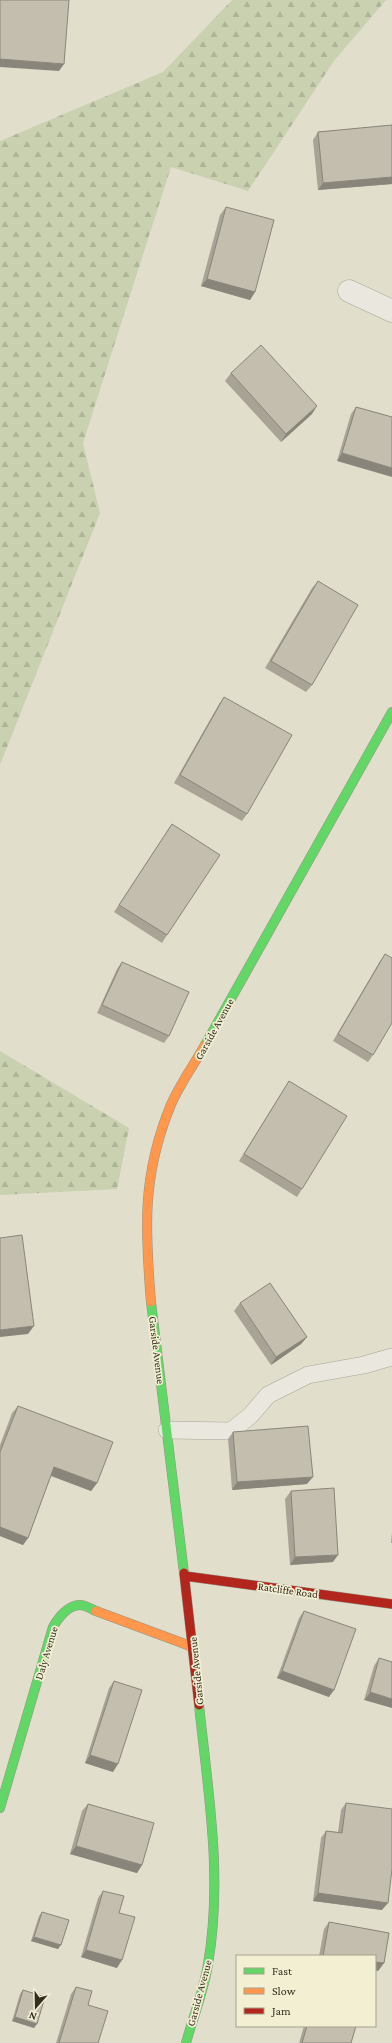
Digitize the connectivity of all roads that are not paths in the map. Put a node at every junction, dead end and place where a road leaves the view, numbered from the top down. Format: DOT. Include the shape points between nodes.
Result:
graph roads {
  1 [pos="349,291"];
  2 [pos="392,311"];
  3 [pos="392,712"];
  4 [pos="392,1357"];
  5 [pos="167,1430"];
  6 [pos="185,1576"];
  7 [pos="392,1604"];
  8 [pos="193,1646"];
  9 [pos="0,1808"];
  10 [pos="186,2043"];
  1 -- 2 [label="street"];
  3 -- 5 [label="street, Garside Avenue" via="171,1106 156,1146 149,1181 146,1237 151,1306"];
  4 -- 5 [label="lane" via="308,1375 268,1394 250,1416 231,1431"];
  5 -- 6 [label="street, Garside Avenue"];
  6 -- 7 [label="street, Ratcliffe Road"];
  6 -- 8 [label="street, Garside Avenue"];
  8 -- 9 [label="street, Daly Avenue" via="80,1605 67,1608 53,1627"];
  8 -- 10 [label="street, Garside Avenue" via="215,1860 208,1965"];
}
